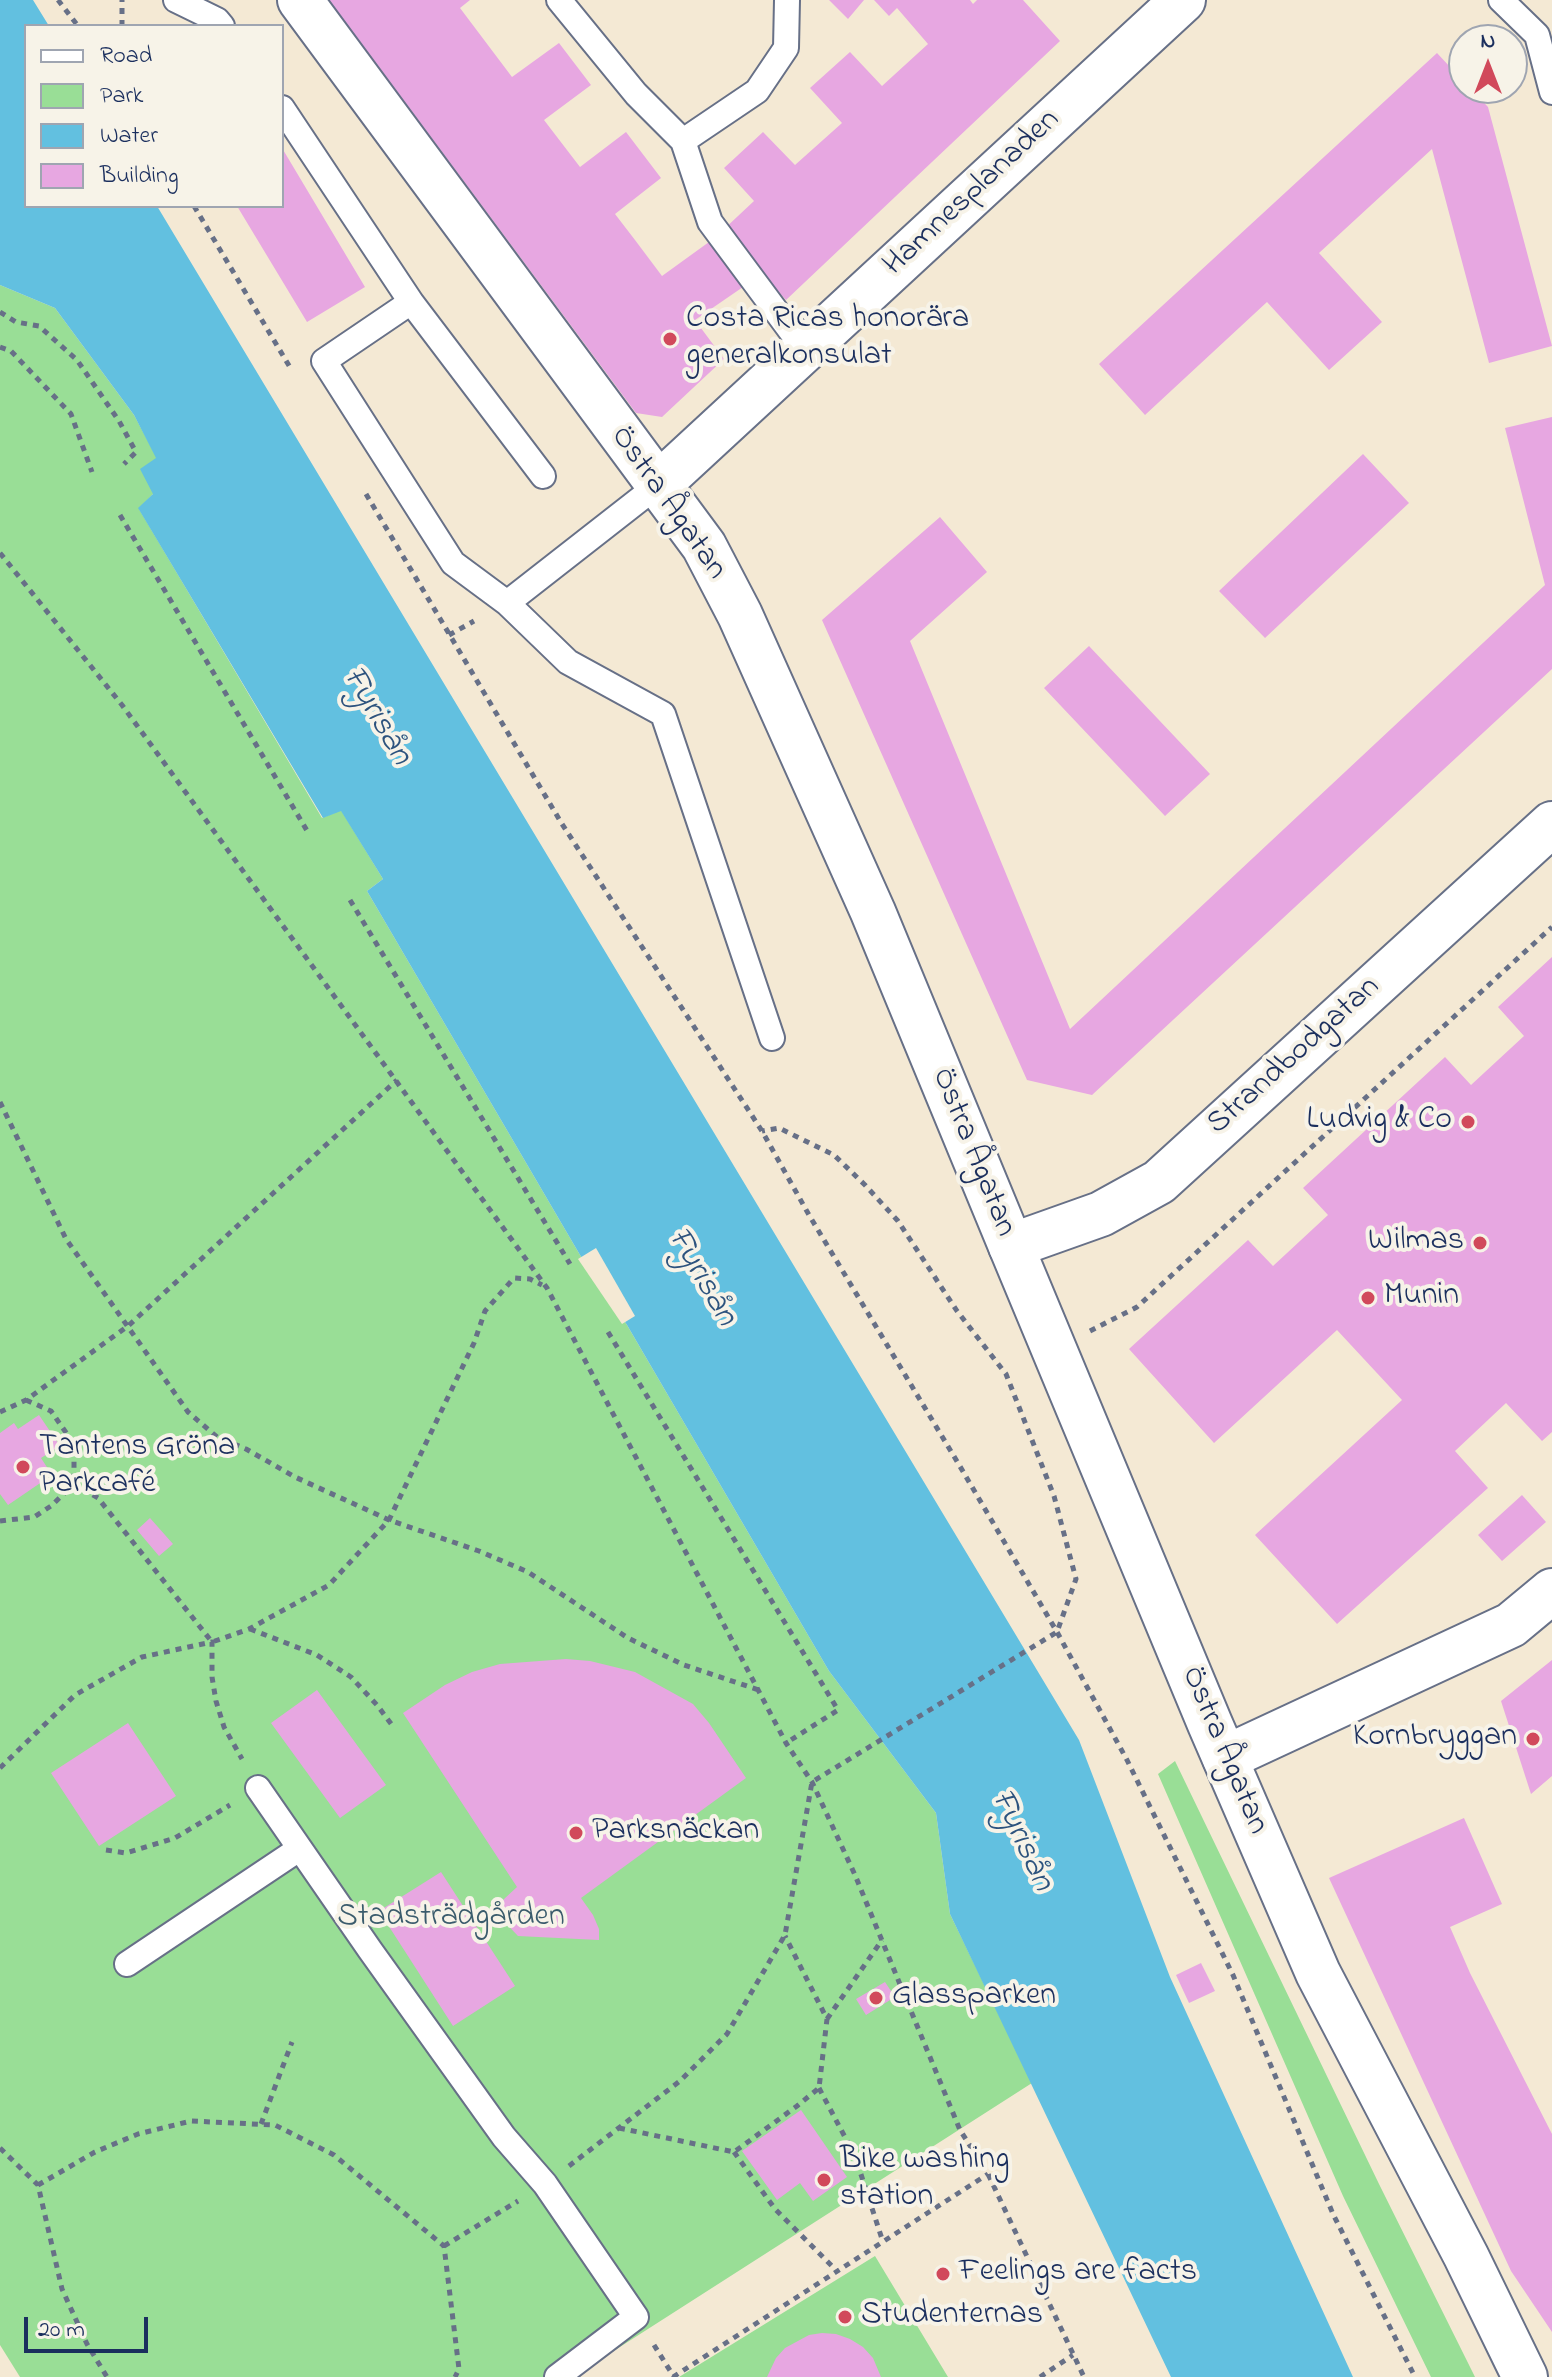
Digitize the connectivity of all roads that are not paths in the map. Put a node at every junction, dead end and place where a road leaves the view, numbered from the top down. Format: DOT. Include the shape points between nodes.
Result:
graph roads {
  1 [pos="176,0"];
  2 [pos="300,0"];
  3 [pos="559,0"];
  4 [pos="787,0"];
  5 [pos="1183,0"];
  6 [pos="1501,0"];
  7 [pos="220,24"];
  8 [pos="1544,27"];
  9 [pos="1552,92"];
  10 [pos="284,111"];
  11 [pos="683,141"];
  12 [pos="411,302"];
  13 [pos="805,350"];
  14 [pos="543,476"];
  15 [pos="658,485"];
  16 [pos="507,603"];
  17 [pos="1552,824"];
  18 [pos="772,1038"];
  19 [pos="1011,1246"];
  20 [pos="1552,1591"];
  21 [pos="1225,1758"];
  22 [pos="258,1788"];
  23 [pos="299,1849"];
  24 [pos="127,1964"];
  25 [pos="557,2377"];
  26 [pos="1525,2377"];
  1 -- 7 [label="lane"];
  2 -- 15 [label="street, Östra Ågatan"];
  3 -- 11 [label="lane" via="636,94"];
  4 -- 11 [label="lane" via="786,48 757,91"];
  5 -- 13 [label="street, Hamnesplanaden"];
  6 -- 8 [label="lane"];
  8 -- 9 [label="lane"];
  10 -- 12 [label="lane"];
  11 -- 13 [label="lane" via="710,222"];
  12 -- 14 [label="lane"];
  12 -- 16 [label="lane" via="324,361 453,563"];
  13 -- 15 [label="street, Hamnesplanaden"];
  15 -- 16 [label="lane"];
  15 -- 19 [label="street, Östra Ågatan" via="704,546 740,615 873,912"];
  16 -- 18 [label="lane" via="568,662 663,714"];
  17 -- 19 [label="street, Strandbodgatan" via="1159,1182 1101,1214"];
  19 -- 21 [label="street, Östra Ågatan"];
  20 -- 21 [label="street" via="1511,1625"];
  21 -- 26 [label="street, Östra Ågatan" via="1318,1973"];
  22 -- 23 [label="lane"];
  23 -- 24 [label="lane"];
  23 -- 25 [label="lane" via="636,2317"];
}
